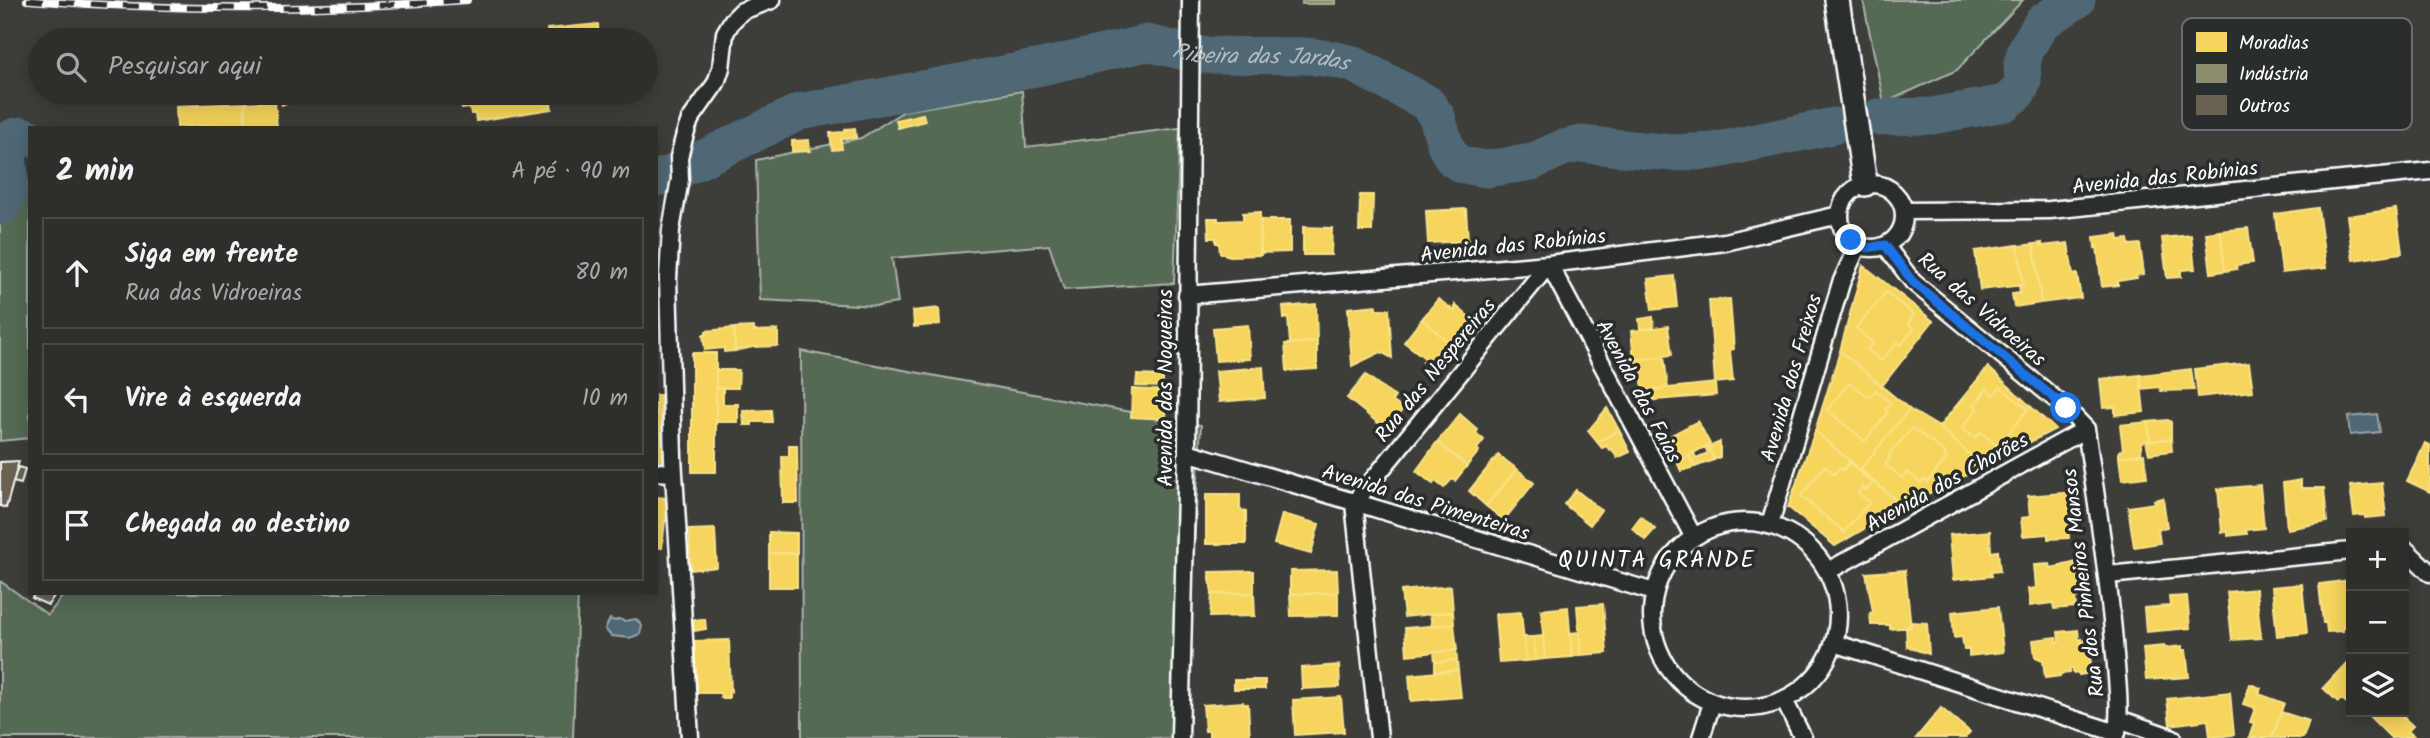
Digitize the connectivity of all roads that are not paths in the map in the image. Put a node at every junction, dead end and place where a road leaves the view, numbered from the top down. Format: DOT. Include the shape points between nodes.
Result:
graph roads {
  1 [pos="772,0"];
  2 [pos="1191,0"];
  3 [pos="1837,0"];
  4 [pos="2430,171"];
  5 [pos="1865,184"];
  6 [pos="1904,211"];
  7 [pos="1839,215"];
  8 [pos="1858,245"];
  9 [pos="1885,245"];
  10 [pos="1549,264"];
  11 [pos="1187,295"];
  12 [pos="2086,429"];
  13 [pos="1187,452"];
  14 [pos="658,472"];
  15 [pos="674,473"];
  16 [pos="1354,503"];
  17 [pos="1770,524"];
  18 [pos="1693,537"];
  19 [pos="2346,551"];
  20 [pos="2409,553"];
  21 [pos="1828,571"];
  22 [pos="2430,573"];
  23 [pos="2108,575"];
  24 [pos="1654,592"];
  25 [pos="1834,643"];
  26 [pos="1784,700"];
  27 [pos="1712,703"];
  28 [pos="2117,730"];
  29 [pos="690,738"];
  30 [pos="1180,738"];
  31 [pos="1379,738"];
  32 [pos="1702,738"];
  33 [pos="1803,738"];
  34 [pos="2173,738"];
  1 -- 15 [label="street" via="742,11 732,21 725,33 716,83 690,120 679,157 668,278"];
  2 -- 11 [label="street, Avenida das Nogueiras"];
  3 -- 5 [label="street"];
  4 -- 6 [label="street, Avenida das Robínias" via="2050,210"];
  5 -- 6 [label="street" via="1886,186"];
  5 -- 7 [label="street" via="1847,195"];
  6 -- 9 [label="street" via="1900,232"];
  7 -- 8 [label="street" via="1844,233"];
  7 -- 10 [label="street, Avenida das Robínias" via="1725,242"];
  8 -- 9 [label="street"];
  8 -- 17 [label="street, Avenida dos Freixos" via="1841,283"];
  9 -- 12 [label="street, Rua das Vidroeiras" via="1913,282"];
  10 -- 11 [label="street, Avenida das Robínias"];
  10 -- 16 [label="street, Rua das Nespereiras"];
  10 -- 18 [label="street, Avenida das Faias"];
  11 -- 13 [label="street, Avenida das Nogueiras"];
  12 -- 21 [label="street, Avenida dos Chorões"];
  12 -- 23 [label="street, Rua dos Pinheiros Mansos"];
  13 -- 16 [label="street, Avenida das Pimenteiras"];
  13 -- 30 [label="street, Avenida das Nogueiras"];
  14 -- 15 [label="street"];
  15 -- 29 [label="street"];
  16 -- 24 [label="street, Avenida das Pimenteiras"];
  16 -- 31 [label="street"];
  17 -- 18 [label="street" via="1742,521 1715,526"];
  17 -- 21 [label="street" via="1803,542"];
  18 -- 24 [label="street" via="1674,553"];
  19 -- 23 [label="street"];
  20 -- 22 [label="street"];
  21 -- 25 [label="street" via="1836,596"];
  23 -- 28 [label="street, Rua dos Pinheiros Mansos"];
  24 -- 27 [label="street" via="1651,618 1656,644 1668,668 1686,687"];
  25 -- 26 [label="street" via="1821,668"];
  25 -- 28 [label="street"];
  26 -- 27 [label="street" via="1759,707"];
  26 -- 33 [label="street"];
  27 -- 32 [label="street"];
  28 -- 34 [label="street"];
}
